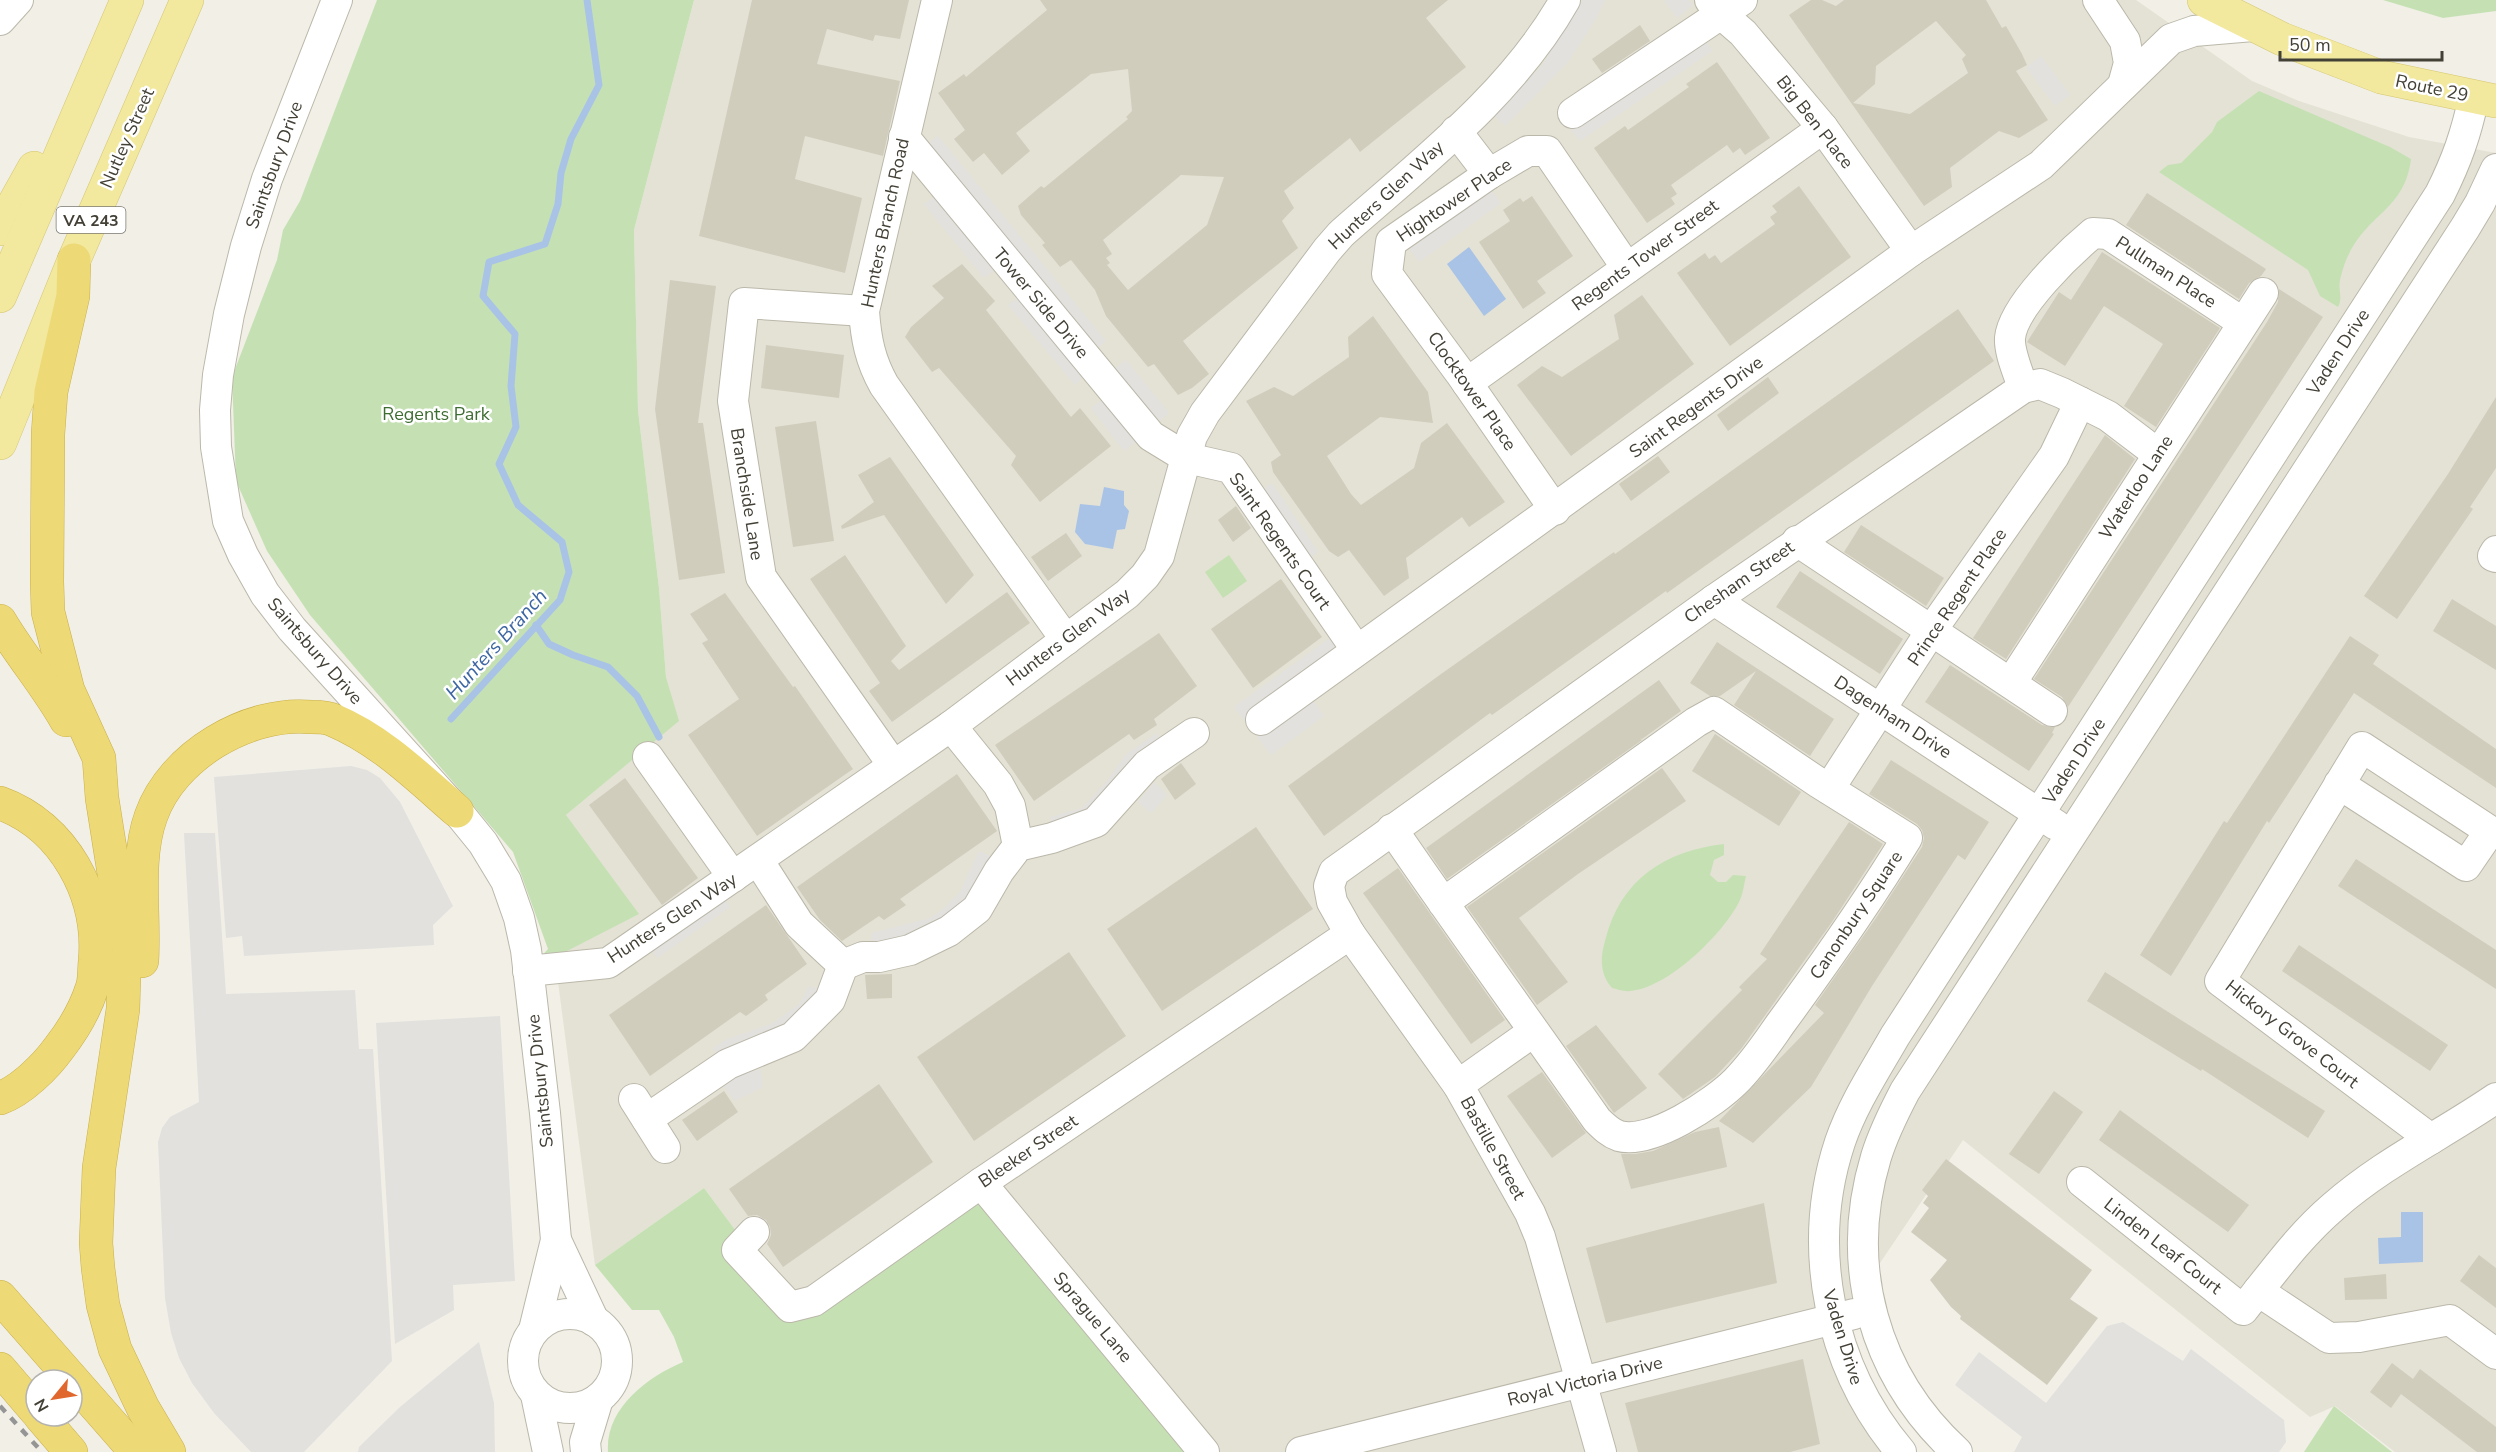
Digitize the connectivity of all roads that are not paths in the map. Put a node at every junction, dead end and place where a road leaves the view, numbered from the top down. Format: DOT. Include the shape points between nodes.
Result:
graph roads {
  1 [pos="18,0"];
  2 [pos="126,0"];
  3 [pos="187,0"];
  4 [pos="337,0"];
  5 [pos="937,0"];
  6 [pos="1565,0"];
  7 [pos="2097,0"];
  8 [pos="2204,0"];
  9 [pos="1724,5"];
  10 [pos="0,20"];
  11 [pos="2253,26"];
  12 [pos="2123,85"];
  13 [pos="2485,99"];
  14 [pos="1573,113"];
  15 [pos="1823,128"];
  16 [pos="1456,131"];
  17 [pos="904,137"];
  18 [pos="2496,169"];
  19 [pos="1489,174"];
  20 [pos="0,229"];
  21 [pos="1911,251"];
  22 [pos="74,260"];
  23 [pos="1627,268"];
  24 [pos="1387,274"];
  25 [pos="2263,293"];
  26 [pos="0,296"];
  27 [pos="864,311"];
  28 [pos="2242,322"];
  29 [pos="1467,383"];
  30 [pos="2023,388"];
  31 [pos="2080,402"];
  32 [pos="0,443"];
  33 [pos="2158,454"];
  34 [pos="1187,459"];
  35 [pos="1555,510"];
  36 [pos="1797,541"];
  37 [pos="2496,551"];
  38 [pos="2496,557"];
  39 [pos="1714,600"];
  40 [pos="0,621"];
  41 [pos="1931,631"];
  42 [pos="1066,640"];
  43 [pos="1356,649"];
  44 [pos="2011,683"];
  45 [pos="1881,710"];
  46 [pos="2052,711"];
  47 [pos="1261,720"];
  48 [pos="951,726"];
  49 [pos="1194,733"];
  50 [pos="648,757"];
  51 [pos="893,765"];
  52 [pos="2339,784"];
  53 [pos="1829,789"];
  54 [pos="102,798"];
  55 [pos="0,803"];
  56 [pos="458,812"];
  57 [pos="2040,813"];
  58 [pos="1392,829"];
  59 [pos="2071,835"];
  60 [pos="1018,846"];
  61 [pos="758,860"];
  62 [pos="1334,873"];
  63 [pos="733,877"];
  64 [pos="1443,903"];
  65 [pos="1350,934"];
  66 [pos="843,965"];
  67 [pos="528,971"];
  68 [pos="1533,1032"];
  69 [pos="1458,1085"];
  70 [pos="0,1098"];
  71 [pos="2496,1098"];
  72 [pos="105,1127"];
  73 [pos="2431,1139"];
  74 [pos="665,1148"];
  75 [pos="2082,1182"];
  76 [pos="981,1183"];
  77 [pos="754,1232"];
  78 [pos="556,1239"];
  79 [pos="0,1297"];
  80 [pos="2251,1300"];
  81 [pos="1870,1311"];
  82 [pos="1833,1318"];
  83 [pos="594,1321"];
  84 [pos="534,1330"];
  85 [pos="2496,1354"];
  86 [pos="0,1369"];
  87 [pos="1582,1382"];
  88 [pos="536,1395"];
  89 [pos="24,1397"];
  90 [pos="598,1399"];
  91 [pos="50,1428"];
  92 [pos="71,1452"];
  93 [pos="136,1452"];
  94 [pos="169,1452"];
  95 [pos="548,1452"];
  96 [pos="586,1452"];
  97 [pos="1204,1452"];
  98 [pos="1301,1452"];
  99 [pos="1601,1452"];
  100 [pos="1901,1452"];
  101 [pos="1957,1452"];
  1 -- 10 [label="street"];
  2 -- 20 [label="main road, VA 243"];
  2 -- 26 [label="main road, VA 243"];
  3 -- 22 [label="main road, Nutley Street / VA 243"];
  4 -- 56 [label="street, Saintsbury Drive" via="267,179 246,246 218,375 214,410 216,447 228,521 265,594"];
  5 -- 17 [label="street, Hunters Branch Road"];
  6 -- 16 [label="street, Hunters Glen Way" via="1522,63"];
  7 -- 12 [label="street" via="2125,41 2129,63"];
  8 -- 11 [label="main road, Route 29"];
  9 -- 14 [label="street"];
  9 -- 15 [label="street, Big Ben Place"];
  11 -- 12 [label="street, Saint Regents Drive" via="2194,31 2171,39"];
  11 -- 13 [label="main road, Route 29" via="2381,77"];
  12 -- 21 [label="street, Saint Regents Drive" via="2041,165"];
  13 -- 57 [label="street, Vaden Drive" via="2440,194"];
  15 -- 21 [label="street, Big Ben Place"];
  15 -- 23 [label="street, Regents Tower Street"];
  16 -- 19 [label="street"];
  16 -- 34 [label="street, Hunters Glen Way" via="1327,250 1205,413 1192,436"];
  17 -- 27 [label="street, Hunters Branch Road"];
  17 -- 34 [label="street, Tower Side Drive" via="1151,436"];
  18 -- 59 [label="street, Vaden Drive" via="2465,228"];
  19 -- 23 [label="street, Hightower Place" via="1528,151 1547,151"];
  19 -- 24 [label="street, Hightower Place" via="1391,242"];
  21 -- 35 [label="street, Saint Regents Drive"];
  22 -- 32 [label="main road, Nutley Street / VA 243"];
  22 -- 54 [label="highway" via="73,296 51,392 48,612 68,690 99,758"];
  23 -- 29 [label="street, Regents Tower Street"];
  24 -- 29 [label="street, Clocktower Place"];
  25 -- 28 [label="street, Waterloo Lane"];
  27 -- 42 [label="street, Hunters Branch Road" via="866,340 884,385"];
  27 -- 51 [label="street, Branchside Lane" via="744,303 733,401 761,577"];
  28 -- 30 [label="street, Pullman Place" via="2108,234 2093,232 2062,261 2020,312 2010,338"];
  28 -- 33 [label="street, Waterloo Lane"];
  29 -- 35 [label="street, Clocktower Place"];
  30 -- 31 [label="street" via="2040,384"];
  30 -- 36 [label="street, Chesham Street"];
  31 -- 33 [label="street" via="2108,416"];
  31 -- 41 [label="street, Prince Regent Place" via="2054,456"];
  33 -- 44 [label="street, Waterloo Lane"];
  34 -- 42 [label="street, Hunters Glen Way" via="1159,556 1150,570 1127,594"];
  34 -- 43 [label="street, Saint Regents Court" via="1231,468"];
  35 -- 43 [label="street, Saint Regents Drive"];
  36 -- 39 [label="street, Chesham Street"];
  36 -- 41 [label="street"];
  37 -- 38 [label="street"];
  39 -- 45 [label="street, Dagenham Drive"];
  39 -- 58 [label="street, Chesham Street"];
  40 -- 54 [label="highway" via="56,702"];
  41 -- 44 [label="street"];
  41 -- 45 [label="street, Prince Regent Place"];
  42 -- 48 [label="street, Hunters Glen Way"];
  43 -- 47 [label="street, Saint Regents Drive"];
  44 -- 46 [label="street"];
  45 -- 53 [label="street, Prince Regent Place"];
  45 -- 57 [label="street, Dagenham Drive"];
  48 -- 51 [label="street, Hunters Glen Way"];
  48 -- 60 [label="street" via="998,784 1010,806"];
  49 -- 60 [label="street" via="1147,765 1096,822"];
  50 -- 63 [label="street"];
  51 -- 61 [label="street, Hunters Glen Way"];
  52 -- 52 [label="street, Hickory Grove Court" via="2362,747 2490,831 2466,866"];
  52 -- 73 [label="street, Hickory Grove Court" via="2220,981"];
  53 -- 64 [label="street, Canonbury Square" via="1714,712"];
  53 -- 68 [label="street, Canonbury Square" via="1907,838 1761,1053 1713,1101 1676,1124 1621,1136 1597,1120"];
  54 -- 72 [label="highway" via="125,943 123,1009"];
  55 -- 70 [label="highway" via="33,821 71,860 93,912 97,942 93,987 75,1027 45,1067"];
  56 -- 67 [label="street, Saintsbury Drive" via="506,881 519,918"];
  56 -- 72 [label="highway" via="390,753 331,719 299,716 245,726 193,758 156,804 145,838 140,983 129,1049"];
  57 -- 59 [label="street, Dagenham Drive"];
  57 -- 82 [label="street, Vaden Drive" via="1895,1036 1854,1108 1838,1151 1825,1212 1826,1282"];
  58 -- 62 [label="street, Chesham Street"];
  58 -- 64 [label="street, Canonbury Square"];
  59 -- 81 [label="street, Vaden Drive" via="1905,1091 1888,1124 1876,1157 1864,1217 1864,1273"];
  60 -- 66 [label="street" via="977,909 949,931 910,950 863,957"];
  61 -- 63 [label="street, Hunters Glen Way"];
  61 -- 66 [label="street" via="799,924"];
  62 -- 65 [label="street, Bastille Street" via="1329,886 1332,902"];
  63 -- 67 [label="street, Hunters Glen Way" via="608,963"];
  64 -- 68 [label="street, Canonbury Square"];
  65 -- 69 [label="street, Bastille Street"];
  65 -- 76 [label="street, Bleeker Street"];
  66 -- 74 [label="street" via="830,1000 793,1037 728,1064 640,1109"];
  67 -- 78 [label="street, Saintsbury Drive"];
  68 -- 69 [label="street"];
  69 -- 87 [label="street, Bastille Street" via="1530,1213"];
  71 -- 73 [label="street"];
  72 -- 94 [label="highway" via="96,1232 103,1305 125,1373"];
  73 -- 80 [label="street" via="2332,1207 2297,1241"];
  75 -- 80 [label="street, Linden Leaf Court"];
  76 -- 77 [label="street, Bleeker Street" via="814,1301 789,1307 737,1250"];
  76 -- 97 [label="street, Sprague Lane"];
  78 -- 83 [label="street, Saintsbury Drive"];
  78 -- 84 [label="street, Saintsbury Drive"];
  79 -- 93 [label="highway"];
  80 -- 85 [label="street, Linden Leaf Court" via="2329,1338 2359,1337 2450,1320"];
  81 -- 82 [label="street, Royal Victoria Drive"];
  81 -- 101 [label="street, Vaden Drive" via="1887,1359 1908,1397"];
  82 -- 87 [label="street, Royal Victoria Drive"];
  82 -- 100 [label="street, Vaden Drive" via="1863,1398"];
  83 -- 84 [label="street" via="564,1314 549,1318"];
  83 -- 90 [label="street" via="614,1344 617,1359 615,1374"];
  84 -- 88 [label="street" via="528,1336 523,1355 524,1371"];
  86 -- 89 [label="highway"];
  87 -- 98 [label="street, Royal Victoria Drive"];
  87 -- 99 [label="street, Bastille Street"];
  88 -- 90 [label="street" via="569,1408"];
  88 -- 95 [label="street"];
  90 -- 96 [label="street" via="585,1442"];
  91 -- 92 [label="highway"];
}
